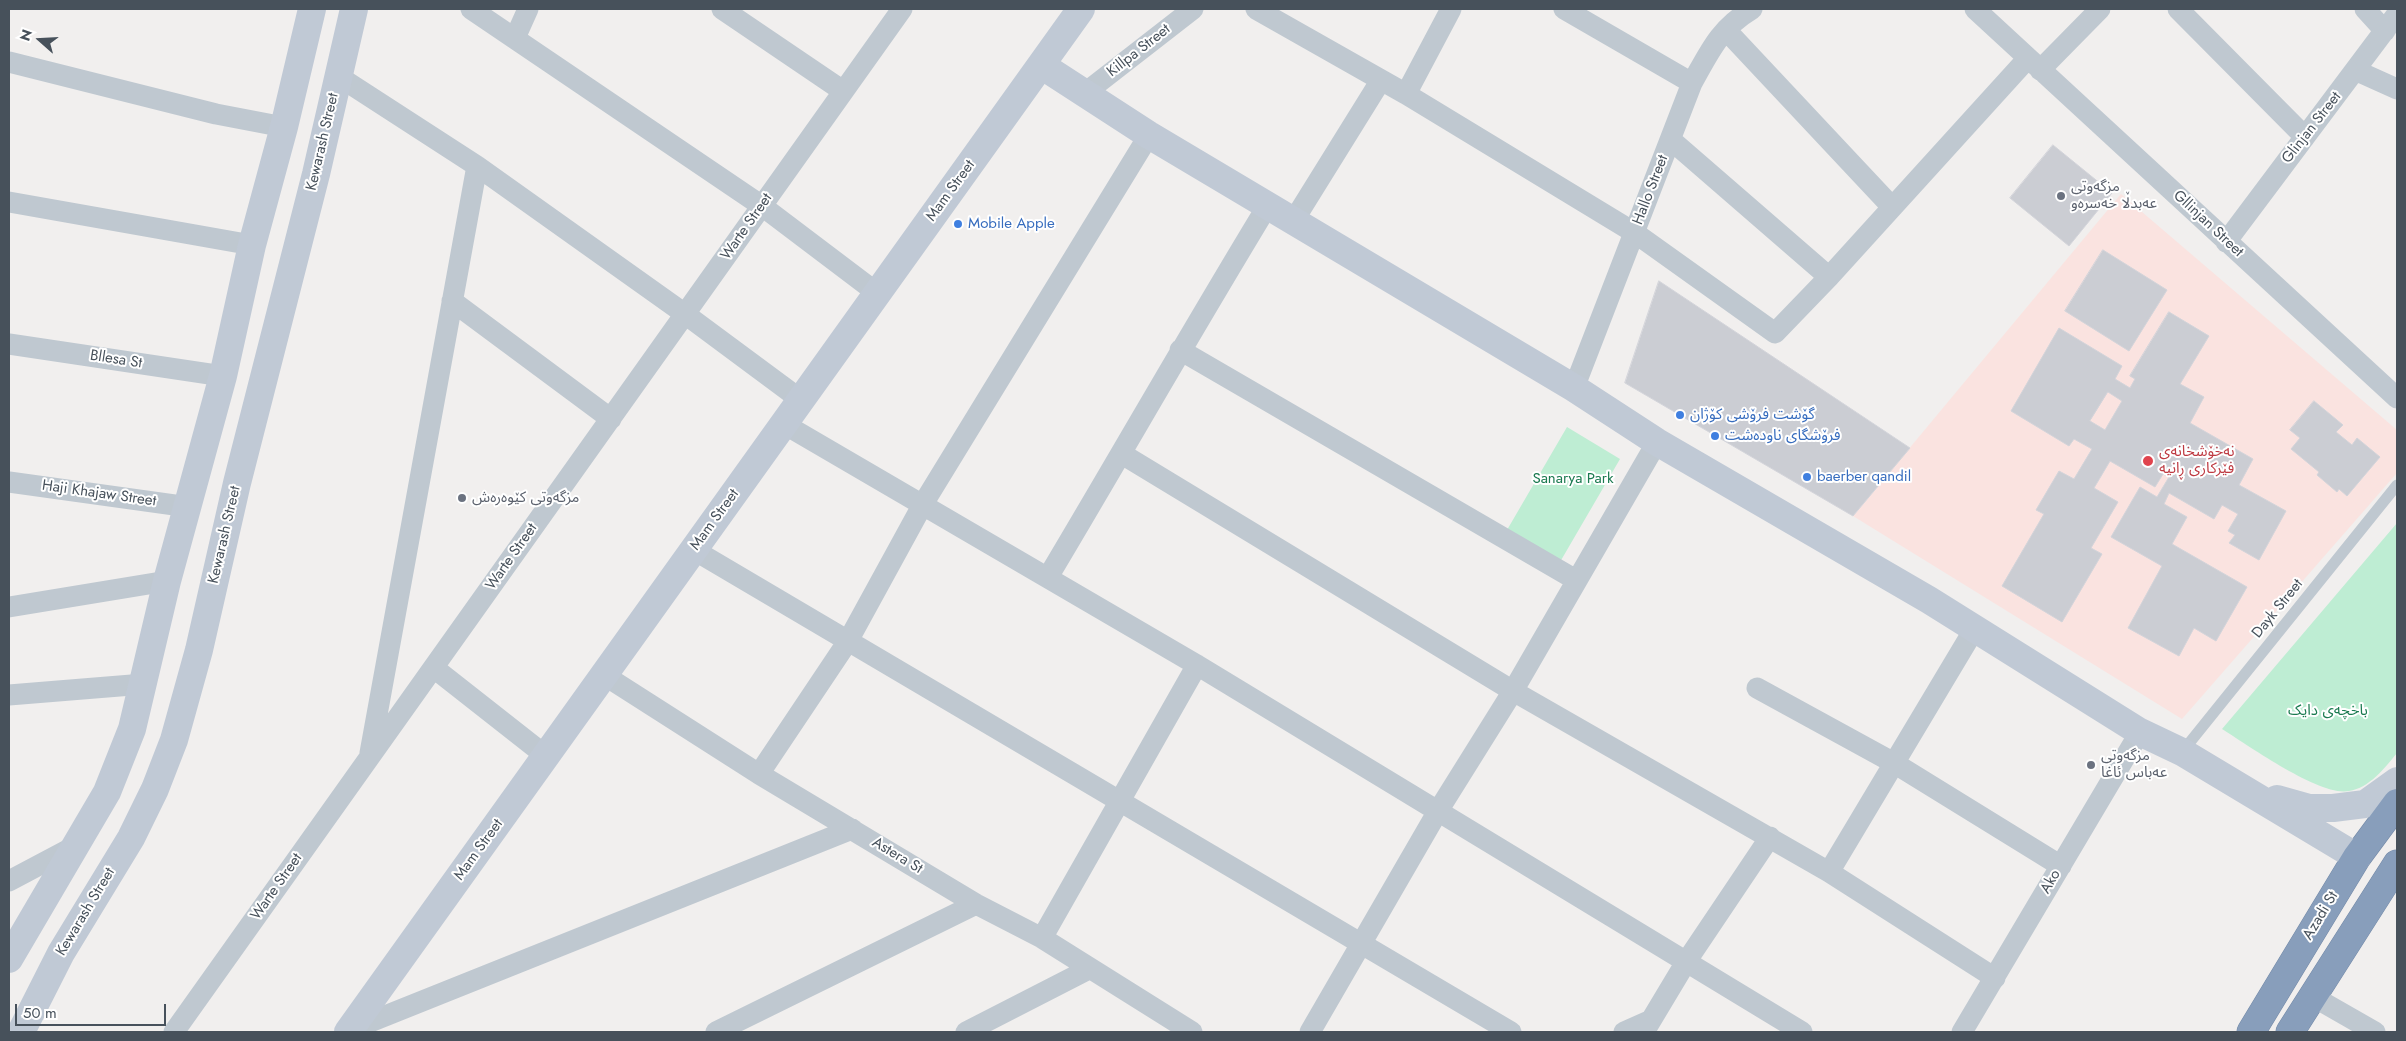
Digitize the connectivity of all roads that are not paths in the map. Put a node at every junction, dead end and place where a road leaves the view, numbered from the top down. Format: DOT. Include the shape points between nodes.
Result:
graph roads {
  1 [pos="354,9"];
  2 [pos="471,9"];
  3 [pos="528,9"];
  4 [pos="902,9"];
  5 [pos="1082,9"];
  6 [pos="1193,9"];
  7 [pos="1256,9"];
  8 [pos="1451,9"];
  9 [pos="1564,9"];
  10 [pos="1752,9"];
  11 [pos="1975,9"];
  12 [pos="2100,9"];
  13 [pos="2178,9"];
  14 [pos="2364,9"];
  15 [pos="731,11"];
  16 [pos="310,20"];
  17 [pos="2391,23"];
  18 [pos="1726,30"];
  19 [pos="515,38"];
  20 [pos="346,40"];
  21 [pos="9,62"];
  22 [pos="2034,64"];
  23 [pos="1041,65"];
  24 [pos="2357,71"];
  25 [pos="338,76"];
  26 [pos="1381,80"];
  27 [pos="1692,83"];
  28 [pos="2397,89"];
  29 [pos="843,91"];
  30 [pos="1085,93"];
  31 [pos="1406,94"];
  32 [pos="284,127"];
  33 [pos="1149,135"];
  34 [pos="2305,137"];
  35 [pos="1671,140"];
  36 [pos="275,162"];
  37 [pos="476,166"];
  38 [pos="316,174"];
  39 [pos="9,202"];
  40 [pos="1268,205"];
  41 [pos="762,206"];
  42 [pos="1892,207"];
  43 [pos="1294,220"];
  44 [pos="1635,233"];
  45 [pos="2226,242"];
  46 [pos="252,245"];
  47 [pos="1829,277"];
  48 [pos="877,293"];
  49 [pos="452,301"];
  50 [pos="685,314"];
  51 [pos="9,344"];
  52 [pos="1180,350"];
  53 [pos="223,376"];
  54 [pos="1574,388"];
  55 [pos="2397,398"];
  56 [pos="800,400"];
  57 [pos="611,419"];
  58 [pos="784,424"];
  59 [pos="1656,442"];
  60 [pos="1122,454"];
  61 [pos="9,482"];
  62 [pos="2397,485"];
  63 [pos="923,504"];
  64 [pos="189,507"];
  65 [pos="694,550"];
  66 [pos="1048,577"];
  67 [pos="1576,580"];
  68 [pos="167,581"];
  69 [pos="9,607"];
  70 [pos="1975,628"];
  71 [pos="848,640"];
  72 [pos="1197,665"];
  73 [pos="434,668"];
  74 [pos="604,675"];
  75 [pos="144,684"];
  76 [pos="1757,688"];
  77 [pos="1512,690"];
  78 [pos="9,695"];
  79 [pos="2140,732"];
  80 [pos="2182,752"];
  81 [pos="546,756"];
  82 [pos="369,759"];
  83 [pos="1894,763"];
  84 [pos="759,774"];
  85 [pos="2397,781"];
  86 [pos="2241,788"];
  87 [pos="1120,801"];
  88 [pos="2397,803"];
  89 [pos="1438,811"];
  90 [pos="852,829"];
  91 [pos="1770,837"];
  92 [pos="78,845"];
  93 [pos="2357,857"];
  94 [pos="2061,866"];
  95 [pos="1830,872"];
  96 [pos="2395,873"];
  97 [pos="9,881"];
  98 [pos="976,904"];
  99 [pos="1042,938"];
  100 [pos="1361,943"];
  101 [pos="9,959"];
  102 [pos="1686,962"];
  103 [pos="1090,969"];
  104 [pos="1995,978"];
  105 [pos="2312,996"];
  106 [pos="1647,1026"];
  107 [pos="349,1031"];
  108 [pos="21,1032"];
  109 [pos="174,1032"];
  110 [pos="716,1032"];
  111 [pos="966,1032"];
  112 [pos="1192,1032"];
  113 [pos="1310,1032"];
  114 [pos="1511,1032"];
  115 [pos="1624,1032"];
  116 [pos="1802,1032"];
  117 [pos="1962,1032"];
  118 [pos="2251,1032"];
  119 [pos="2290,1032"];
  120 [pos="2375,1032"];
  1 -- 20 [label="street, Kewarash Street"];
  2 -- 19 [label="street"];
  3 -- 19 [label="street"];
  4 -- 29 [label="street, Warte Street"];
  5 -- 23 [label="street, Mam Street"];
  6 -- 30 [label="street, Killpa Street"];
  7 -- 26 [label="street"];
  8 -- 31 [label="street"];
  9 -- 27 [label="street"];
  10 -- 18 [label="street, Hallo Street" via="1733,21"];
  11 -- 22 [label="street, Gllinjan Street"];
  12 -- 22 [label="street"];
  13 -- 34 [label="street"];
  14 -- 17 [label="street"];
  15 -- 29 [label="street"];
  16 -- 20 [label="street"];
  16 -- 32 [label="street"];
  17 -- 24 [label="street, Glinjan Street"];
  18 -- 27 [label="street, Hallo Street"];
  18 -- 42 [label="street"];
  19 -- 41 [label="street"];
  20 -- 25 [label="street, Kewarash Street"];
  21 -- 32 [label="street" via="216,114"];
  22 -- 42 [label="street"];
  22 -- 45 [label="street, Gllinjan Street"];
  23 -- 30 [label="street"];
  23 -- 48 [label="street, Mam Street"];
  24 -- 28 [label="street"];
  24 -- 34 [label="street, Glinjan Street"];
  25 -- 37 [label="street"];
  25 -- 38 [label="street, Kewarash Street"];
  26 -- 31 [label="street"];
  26 -- 43 [label="street"];
  27 -- 35 [label="street, Hallo Street"];
  29 -- 41 [label="street, Warte Street"];
  30 -- 33 [label="street"];
  31 -- 44 [label="street"];
  32 -- 36 [label="street"];
  33 -- 40 [label="street"];
  33 -- 63 [label="street"];
  34 -- 45 [label="street, Glinjan Street"];
  35 -- 44 [label="street, Hallo Street"];
  35 -- 47 [label="street"];
  36 -- 38 [label="street"];
  36 -- 46 [label="street"];
  37 -- 49 [label="street"];
  37 -- 50 [label="street"];
  38 -- 108 [label="street, Kewarash Street" via="174,740 131,838 61,954"];
  39 -- 46 [label="street"];
  40 -- 43 [label="street"];
  40 -- 52 [label="street"];
  41 -- 48 [label="street"];
  41 -- 50 [label="street, Warte Street"];
  42 -- 47 [label="street"];
  43 -- 54 [label="street"];
  44 -- 47 [label="street" via="1775,333"];
  44 -- 54 [label="street, Hallo Street"];
  45 -- 55 [label="street, Gllinjan Street"];
  46 -- 53 [label="street"];
  48 -- 56 [label="street, Mam Street"];
  49 -- 57 [label="street"];
  49 -- 82 [label="street"];
  50 -- 56 [label="street"];
  50 -- 57 [label="street, Warte Street"];
  51 -- 53 [label="street, Bllesa St"];
  52 -- 60 [label="street"];
  52 -- 67 [label="street"];
  53 -- 64 [label="street"];
  54 -- 59 [label="street"];
  56 -- 58 [label="street, Mam Street"];
  57 -- 73 [label="street, Warte Street"];
  58 -- 63 [label="street"];
  58 -- 65 [label="street, Mam Street"];
  59 -- 67 [label="street"];
  59 -- 70 [label="street"];
  60 -- 66 [label="street"];
  60 -- 77 [label="street"];
  61 -- 64 [label="street, ‌Haji Khajaw Street"];
  62 -- 80 [label="lane, Dayk Street"];
  63 -- 66 [label="street"];
  63 -- 71 [label="street"];
  64 -- 68 [label="street"];
  65 -- 71 [label="street"];
  65 -- 74 [label="street, Mam Street"];
  66 -- 72 [label="street"];
  67 -- 77 [label="street"];
  68 -- 69 [label="street"];
  68 -- 75 [label="street"];
  70 -- 79 [label="street"];
  70 -- 83 [label="street"];
  71 -- 84 [label="street"];
  71 -- 87 [label="street"];
  72 -- 87 [label="street"];
  72 -- 89 [label="street"];
  73 -- 81 [label="street"];
  73 -- 82 [label="street, Warte Street"];
  74 -- 81 [label="street, Mam Street"];
  74 -- 84 [label="street, Astera St"];
  75 -- 78 [label="street"];
  75 -- 92 [label="street" via="121,759"];
  76 -- 83 [label="street"];
  77 -- 89 [label="street"];
  77 -- 91 [label="street"];
  79 -- 80 [label="street"];
  79 -- 94 [label="street, Ako"];
  80 -- 86 [label="street"];
  81 -- 107 [label="street, Mam Street"];
  82 -- 109 [label="street, Warte Street"];
  83 -- 94 [label="street"];
  83 -- 95 [label="street"];
  84 -- 90 [label="street, Astera St"];
  85 -- 86 [label="street" via="2365,804 2333,808 2309,808"];
  86 -- 93 [label="street"];
  87 -- 99 [label="street"];
  87 -- 100 [label="street"];
  88 -- 93 [label="highway, Azadi St"];
  89 -- 100 [label="street"];
  89 -- 102 [label="street"];
  90 -- 98 [label="street, Astera St"];
  90 -- 107 [label="street"];
  91 -- 95 [label="street"];
  91 -- 102 [label="street"];
  92 -- 97 [label="street"];
  92 -- 101 [label="street"];
  93 -- 96 [label="highway"];
  93 -- 118 [label="highway, Azadi St"];
  94 -- 104 [label="street, Ako"];
  95 -- 104 [label="street"];
  96 -- 105 [label="highway"];
  98 -- 99 [label="street, Astera St"];
  98 -- 110 [label="street"];
  99 -- 103 [label="street, Astera St"];
  100 -- 113 [label="street"];
  100 -- 114 [label="street"];
  102 -- 106 [label="street"];
  102 -- 116 [label="street"];
  103 -- 111 [label="street"];
  103 -- 112 [label="street, Astera St"];
  104 -- 117 [label="street, Ako"];
  105 -- 119 [label="highway"];
  105 -- 120 [label="street"];
  106 -- 115 [label="street"];
}
